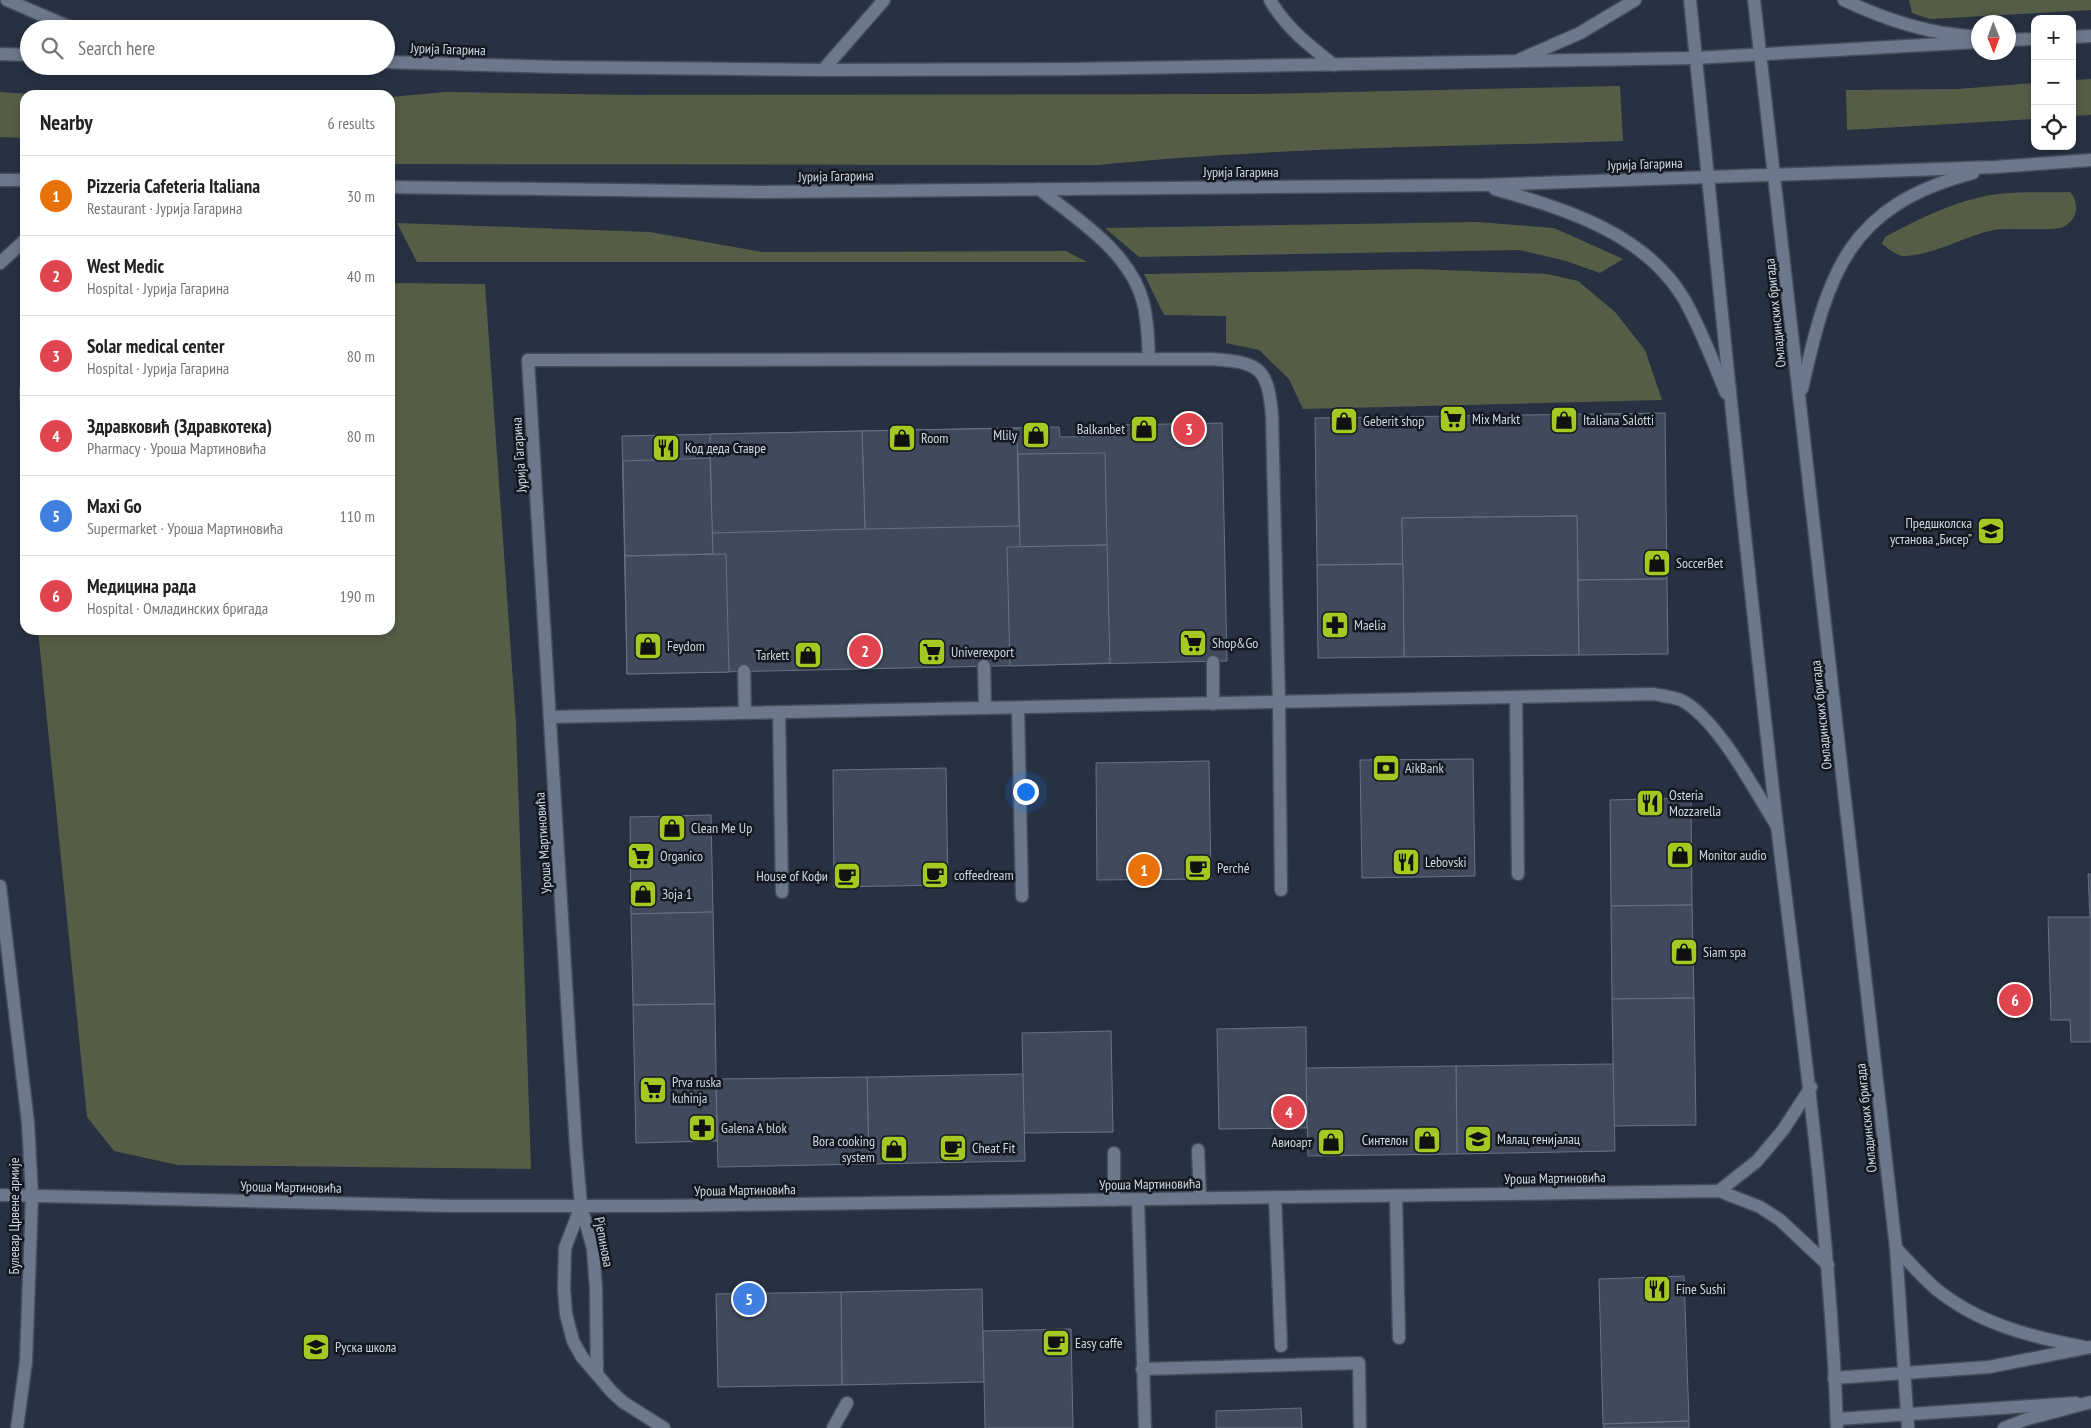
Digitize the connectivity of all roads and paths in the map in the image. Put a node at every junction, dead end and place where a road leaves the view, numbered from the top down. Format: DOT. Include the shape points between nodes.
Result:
graph roads {
  1 [pos="7,0"];
  2 [pos="884,0"];
  3 [pos="1270,0"];
  4 [pos="1635,0"];
  5 [pos="1690,0"];
  6 [pos="1754,0"];
  7 [pos="1844,0"];
  8 [pos="53,20"];
  9 [pos="2091,36"];
  10 [pos="1971,37"];
  11 [pos="2076,37"];
  12 [pos="2031,39"];
  13 [pos="2016,40"];
  14 [pos="1971,42"];
  15 [pos="0,54"];
  16 [pos="1760,54"];
  17 [pos="20,55"];
  18 [pos="1695,58"];
  19 [pos="395,62"];
  20 [pos="1516,62"];
  21 [pos="1334,65"];
  22 [pos="823,70"];
  23 [pos="2091,160"];
  24 [pos="1995,167"];
  25 [pos="1774,175"];
  26 [pos="1708,177"];
  27 [pos="0,180"];
  28 [pos="20,180"];
  29 [pos="1483,185"];
  30 [pos="395,188"];
  31 [pos="1039,189"];
  32 [pos="20,245"];
  33 [pos="0,263"];
  34 [pos="1149,359"];
  35 [pos="1800,399"];
  36 [pos="1731,406"];
  37 [pos="1213,662"];
  38 [pos="984,666"];
  39 [pos="744,671"];
  40 [pos="1516,697"];
  41 [pos="1279,703"];
  42 [pos="1213,704"];
  43 [pos="985,708"];
  44 [pos="1018,708"];
  45 [pos="746,713"];
  46 [pos="779,713"];
  47 [pos="550,717"];
  48 [pos="1777,826"];
  49 [pos="1518,874"];
  50 [pos="0,886"];
  51 [pos="1282,890"];
  52 [pos="782,892"];
  53 [pos="1022,896"];
  54 [pos="1811,1087"];
  55 [pos="1198,1150"];
  56 [pos="1114,1153"];
  57 [pos="1719,1191"];
  58 [pos="0,1195"];
  59 [pos="32,1196"];
  60 [pos="1396,1196"];
  61 [pos="1275,1197"];
  62 [pos="1200,1198"];
  63 [pos="1114,1200"];
  64 [pos="1138,1200"];
  65 [pos="581,1206"];
  66 [pos="1896,1248"];
  67 [pos="1828,1265"];
  68 [pos="1399,1338"];
  69 [pos="1281,1346"];
  70 [pos="2087,1347"];
  71 [pos="1142,1369"];
  72 [pos="597,1372"];
  73 [pos="1906,1374"];
  74 [pos="1834,1378"];
  75 [pos="2091,1402"];
  76 [pos="847,1403"];
  77 [pos="1907,1414"];
  78 [pos="1837,1423"];
  79 [pos="16,1428"];
  80 [pos="664,1428"];
  81 [pos="833,1428"];
  82 [pos="1145,1428"];
  83 [pos="1360,1428"];
  84 [pos="1908,1428"];
  85 [pos="2004,1428"];
  1 -- 8 [label="main road"];
  2 -- 22 [label="main road"];
  3 -- 21 [label="main road" via="1302,40"];
  4 -- 20 [label="main road" via="1580,33"];
  5 -- 18 [label="main road"];
  6 -- 16 [label="main road, Омладинских бригада"];
  7 -- 10 [label="main road" via="1900,23 1949,35"];
  9 -- 11 [label="main road"];
  12 -- 13 [label="main road"];
  14 -- 16 [label="main road, Јурија Гагарина"];
  15 -- 17 [label="main road"];
  16 -- 18 [label="main road, Јурија Гагарина"];
  16 -- 25 [label="main road, Омладинских бригада"];
  18 -- 20 [label="main road, Јурија Гагарина"];
  18 -- 26 [label="main road"];
  19 -- 22 [label="main road, Јурија Гагарина"];
  20 -- 21 [label="main road, Јурија Гагарина"];
  21 -- 22 [label="main road, Јурија Гагарина"];
  23 -- 24 [label="main road, Јурија Гагарина"];
  24 -- 25 [label="main road, Јурија Гагарина"];
  24 -- 35 [label="main road" via="1952,178 1913,196 1882,214 1848,250 1829,286 1816,326"];
  25 -- 26 [label="main road, Јурија Гагарина"];
  25 -- 35 [label="main road, Омладинских бригада"];
  26 -- 29 [label="main road, Јурија Гагарина"];
  26 -- 36 [label="main road"];
  27 -- 28 [label="main road"];
  29 -- 31 [label="main road, Јурија Гагарина"];
  29 -- 36 [label="main road" via="1590,221 1641,251 1660,268 1683,299"];
  30 -- 31 [label="main road, Јурија Гагарина" via="759,192"];
  31 -- 34 [label="main road" via="1088,228 1126,266 1143,300"];
  32 -- 33 [label="main road"];
  34 -- 41 [label="main road, Јурија Гагарина" via="1235,360 1254,366 1269,389"];
  34 -- 47 [label="main road, Јурија Гагарина" via="528,360"];
  35 -- 66 [label="main road, Омладинских бригада"];
  36 -- 48 [label="main road"];
  37 -- 42 [label="main road"];
  38 -- 43 [label="main road"];
  39 -- 45 [label="main road"];
  40 -- 41 [label="main road"];
  40 -- 48 [label="main road" via="1654,694 1680,700 1697,712 1720,737"];
  40 -- 49 [label="main road"];
  41 -- 42 [label="main road"];
  41 -- 51 [label="main road, Јурија Гагарина"];
  42 -- 44 [label="main road"];
  43 -- 44 [label="main road"];
  43 -- 46 [label="main road"];
  44 -- 53 [label="main road"];
  45 -- 46 [label="main road"];
  45 -- 47 [label="main road"];
  46 -- 52 [label="main road"];
  47 -- 65 [label="main road, Уроша Мартиновића"];
  48 -- 54 [label="main road"];
  50 -- 59 [label="main road, Булевар Црвене армије" via="28,1123"];
  54 -- 57 [label="main road" via="1783,1130 1757,1161"];
  54 -- 67 [label="main road"];
  55 -- 62 [label="main road"];
  56 -- 63 [label="main road"];
  57 -- 60 [label="main road, Уроша Мартиновића"];
  57 -- 67 [label="main road, Уроша Мартиновића" via="1760,1207 1780,1220"];
  58 -- 59 [label="main road, Уроша Мартиновића"];
  59 -- 65 [label="main road, Уроша Мартиновића"];
  59 -- 79 [label="main road, Булевар Црвене армије" via="26,1361"];
  60 -- 61 [label="main road, Уроша Мартиновића"];
  60 -- 68 [label="main road"];
  61 -- 62 [label="main road, Уроша Мартиновића"];
  61 -- 69 [label="main road"];
  62 -- 64 [label="main road, Уроша Мартиновића"];
  63 -- 64 [label="main road, Уроша Мартиновића"];
  63 -- 65 [label="main road, Уроша Мартиновића"];
  64 -- 71 [label="main road"];
  65 -- 72 [label="main road, Рјепинова" via="593,1248"];
  65 -- 72 [label="main road, Рјепинова" via="565,1248 565,1297 573,1341 582,1357"];
  66 -- 70 [label="main road" via="1935,1288 1981,1318 2028,1336"];
  66 -- 73 [label="main road, Омладинских бригада"];
  67 -- 74 [label="main road"];
  70 -- 73 [label="main road" via="1989,1368"];
  71 -- 82 [label="main road"];
  71 -- 83 [label="main road" via="1359,1363"];
  72 -- 80 [label="main road, Рјепинова" via="623,1402"];
  73 -- 74 [label="main road"];
  73 -- 77 [label="main road, Омладинских бригада"];
  74 -- 78 [label="main road"];
  75 -- 77 [label="main road"];
  75 -- 85 [label="main road"];
  76 -- 81 [label="main road"];
  77 -- 78 [label="main road"];
  77 -- 84 [label="main road, Омладинских бригада"];
}
